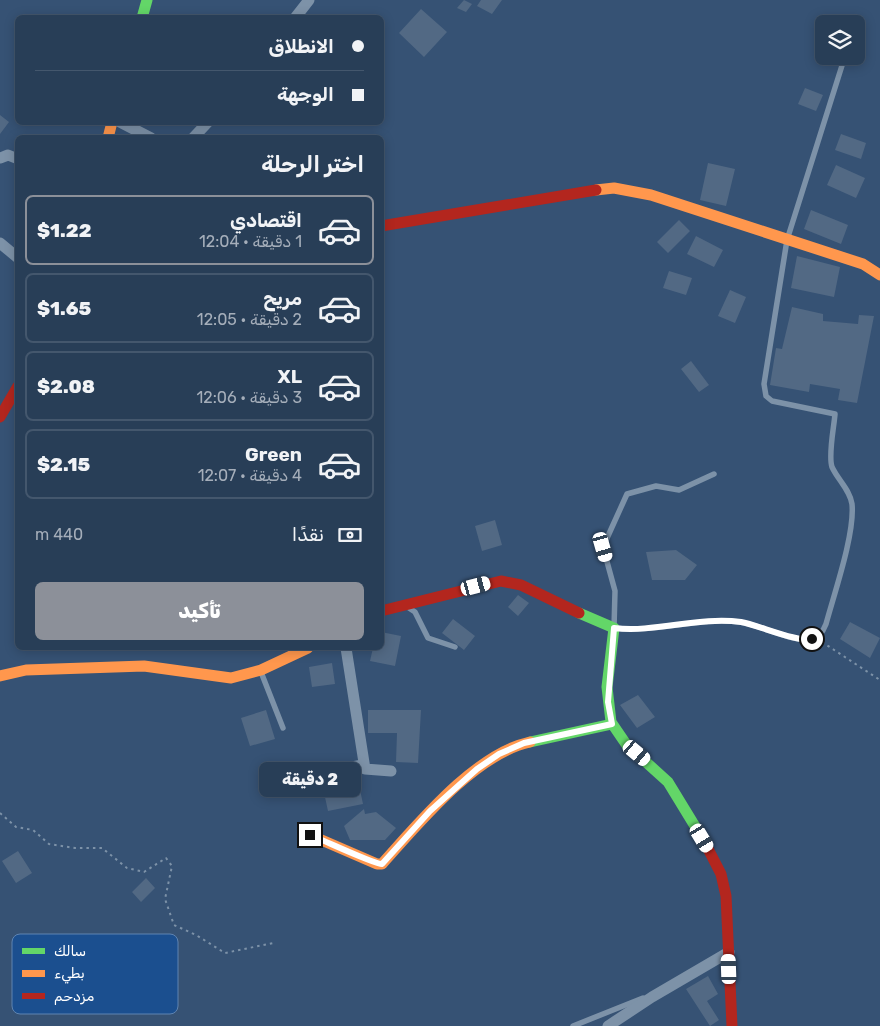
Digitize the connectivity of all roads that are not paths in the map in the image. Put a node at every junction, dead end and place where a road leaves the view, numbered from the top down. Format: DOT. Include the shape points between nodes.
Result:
graph roads {
  1 [pos="147,0"];
  2 [pos="309,0"];
  3 [pos="143,15"];
  4 [pos="297,15"];
  5 [pos="842,65"];
  6 [pos="126,125"];
  7 [pos="205,125"];
  8 [pos="145,135"];
  9 [pos="196,135"];
  10 [pos="0,158"];
  11 [pos="15,158"];
  12 [pos="384,225"];
  13 [pos="787,240"];
  14 [pos="0,243"];
  15 [pos="15,256"];
  16 [pos="880,275"];
  17 [pos="15,391"];
  18 [pos="0,417"];
  19 [pos="714,474"];
  20 [pos="405,606"];
  21 [pos="384,610"];
  22 [pos="614,628"];
  23 [pos="455,647"];
  24 [pos="304,650"];
  25 [pos="346,650"];
  26 [pos="260,670"];
  27 [pos="0,676"];
  28 [pos="612,724"];
  29 [pos="284,728"];
  30 [pos="364,762"];
  31 [pos="328,770"];
  32 [pos="391,771"];
  33 [pos="310,835"];
  34 [pos="729,952"];
  35 [pos="664,990"];
  36 [pos="573,1026"];
  37 [pos="608,1026"];
  38 [pos="732,1026"];
  1 -- 3 [label="street"];
  2 -- 4 [label="street"];
  5 -- 13 [label="lane"];
  6 -- 8 [label="street"];
  7 -- 9 [label="street"];
  10 -- 11 [label="street" via="8,155"];
  12 -- 13 [label="street" via="567,193 614,188 651,195"];
  13 -- 16 [label="street" via="863,264"];
  13 -- 22 [label="lane" via="764,384 766,396 772,401 835,414 831,463 852,505 844,557 823,631 816,638 802,640 730,622"];
  14 -- 15 [label="street"];
  17 -- 18 [label="street"];
  19 -- 22 [label="lane" via="679,490 656,486 627,494 603,547 616,591"];
  20 -- 21 [label="street"];
  20 -- 22 [label="street" via="492,582 511,582"];
  20 -- 23 [label="lane" via="415,612 428,638"];
  22 -- 28 [label="street" via="608,702"];
  24 -- 26 [label="street"];
  25 -- 30 [label="street"];
  26 -- 27 [label="street" via="221,678 144,666 26,670"];
  26 -- 29 [label="lane"];
  28 -- 33 [label="street" via="524,743 499,754 430,811 382,864"];
  28 -- 34 [label="street" via="626,744 669,784 718,865 726,896"];
  30 -- 31 [label="lane"];
  30 -- 32 [label="street" via="365,770"];
  34 -- 35 [label="street"];
  34 -- 38 [label="street"];
  35 -- 36 [label="lane"];
  35 -- 37 [label="street"];
}
